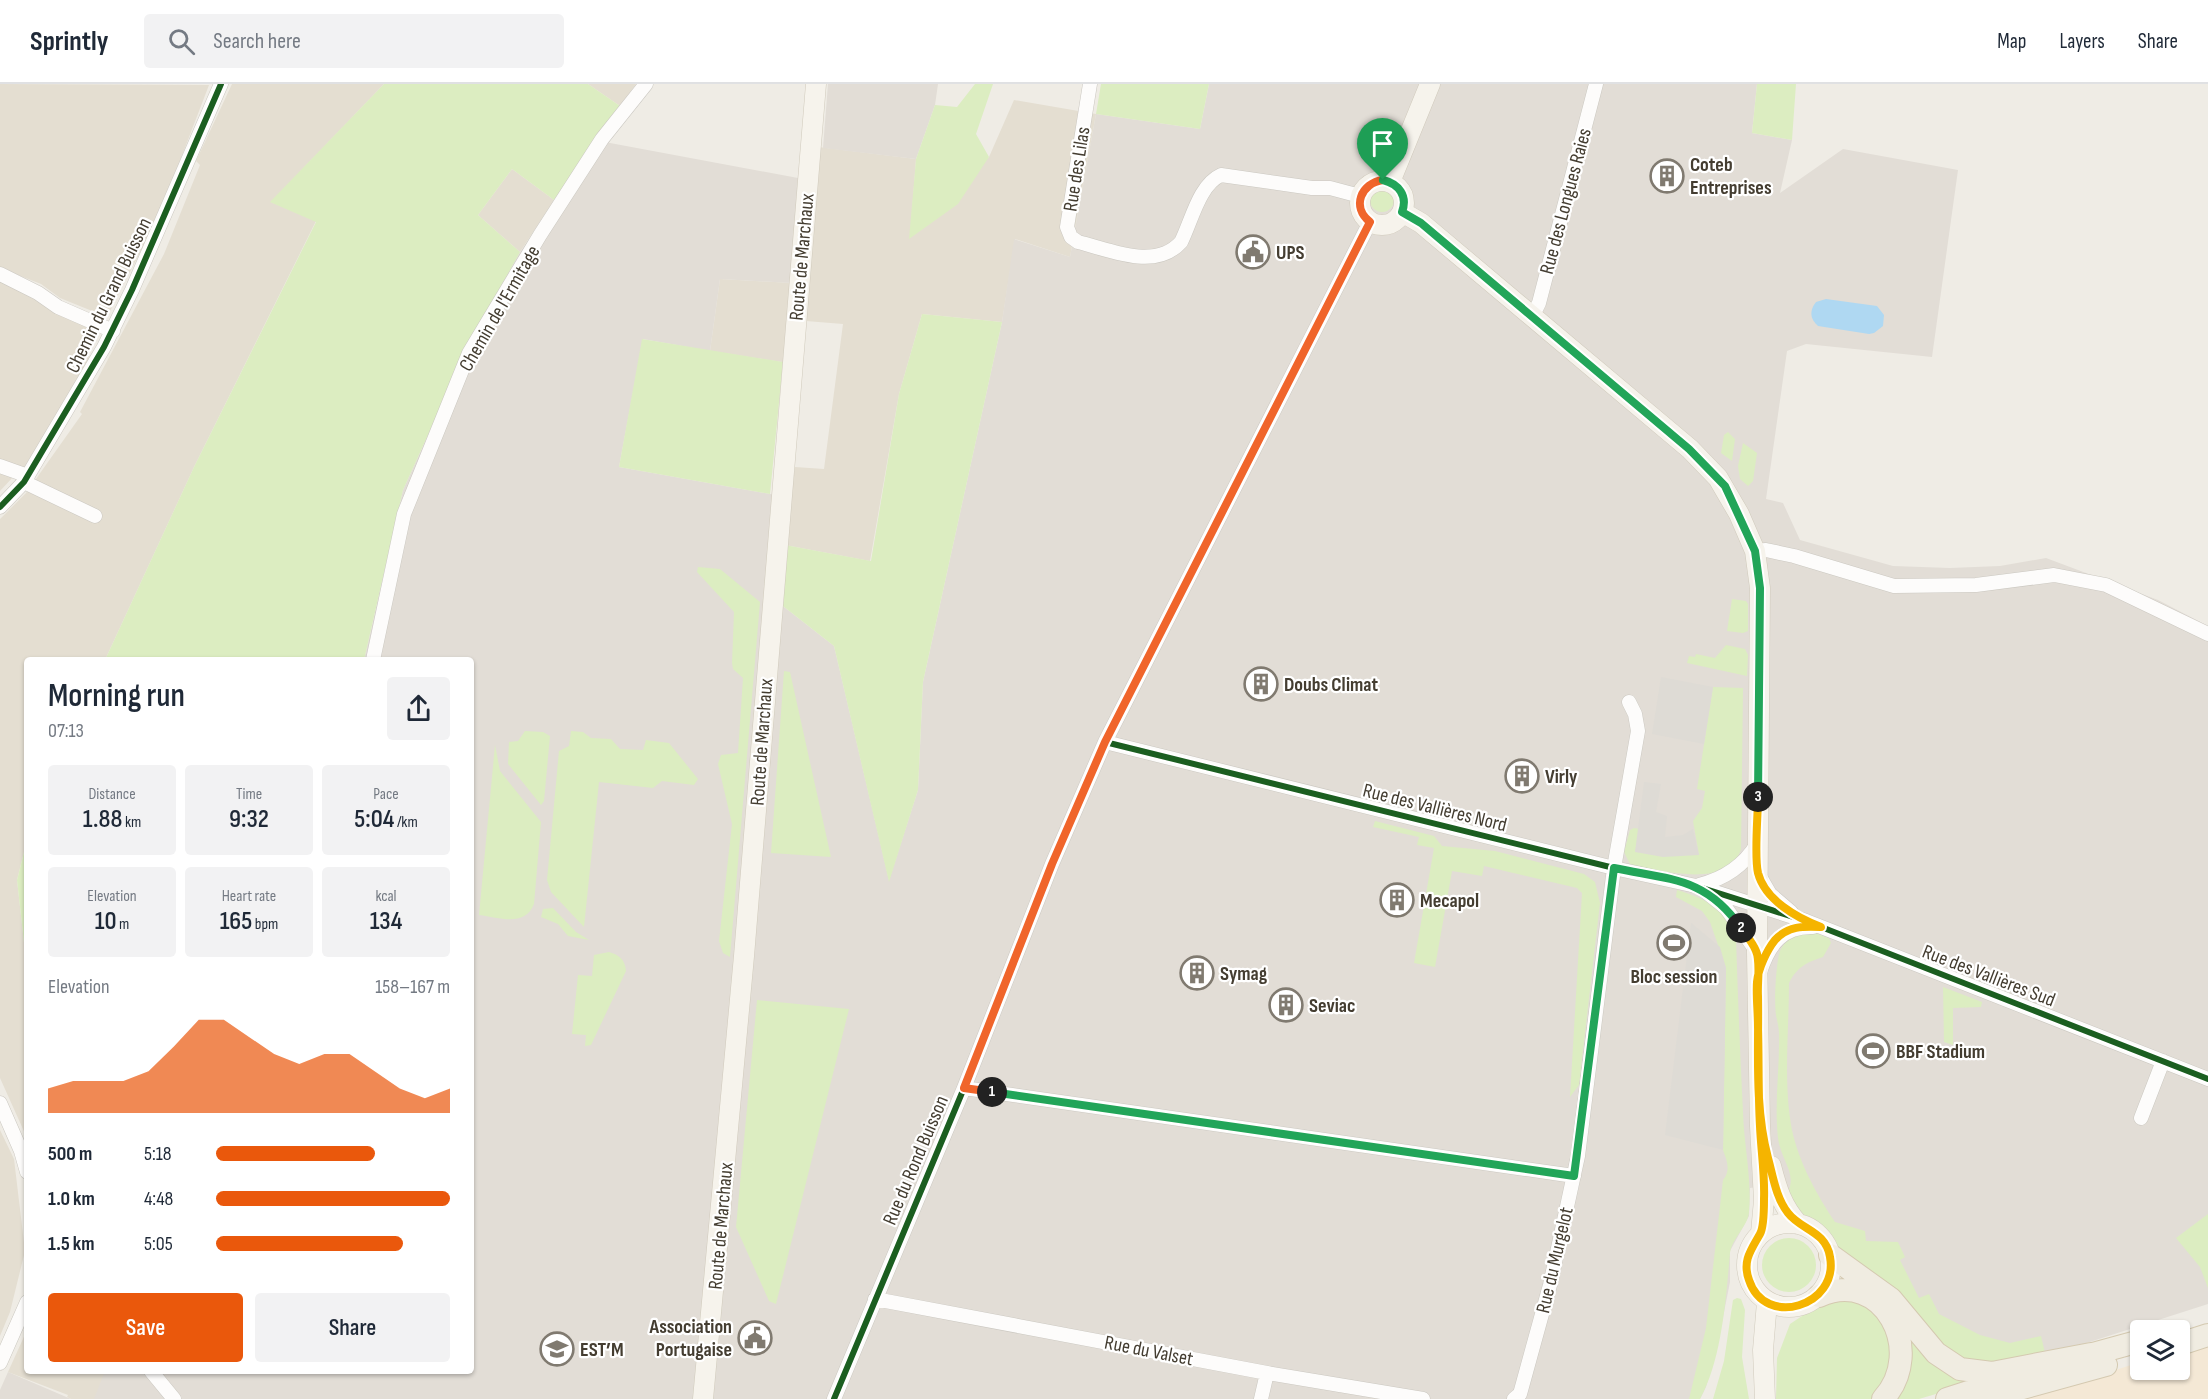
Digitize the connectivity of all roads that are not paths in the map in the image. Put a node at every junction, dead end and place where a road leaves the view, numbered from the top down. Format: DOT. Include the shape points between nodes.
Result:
graph roads {
  1 [pos="220,84"];
  2 [pos="646,84"];
  3 [pos="816,84"];
  4 [pos="1090,84"];
  5 [pos="1430,84"];
  6 [pos="1596,84"];
  7 [pos="1390,182"];
  8 [pos="1360,196"];
  9 [pos="1402,212"];
  10 [pos="1370,222"];
  11 [pos="0,274"];
  12 [pos="1532,317"];
  13 [pos="113,331"];
  14 [pos="0,466"];
  15 [pos="26,479"];
  16 [pos="0,507"];
  17 [pos="95,516"];
  18 [pos="1755,551"];
  19 [pos="2208,634"];
  20 [pos="375,657"];
  21 [pos="1629,702"];
  22 [pos="1105,742"];
  23 [pos="1758,842"];
  24 [pos="1614,868"];
  25 [pos="1758,872"];
  26 [pos="1696,885"];
  27 [pos="1758,904"];
  28 [pos="1806,921"];
  29 [pos="1821,927"];
  30 [pos="1757,952"];
  31 [pos="1757,980"];
  32 [pos="2163,1061"];
  33 [pos="2208,1079"];
  34 [pos="964,1088"];
  35 [pos="0,1103"];
  36 [pos="2141,1118"];
  37 [pos="1760,1126"];
  38 [pos="24,1162"];
  39 [pos="1574,1176"];
  40 [pos="1798,1224"];
  41 [pos="1761,1233"];
  42 [pos="1830,1255"];
  43 [pos="1819,1296"];
  44 [pos="875,1299"];
  45 [pos="1767,1302"];
  46 [pos="1788,1308"];
  47 [pos="24,1309"];
  48 [pos="2208,1322"];
  49 [pos="2190,1328"];
  50 [pos="2208,1335"];
  51 [pos="2190,1341"];
  52 [pos="2130,1344"];
  53 [pos="1763,1350"];
  54 [pos="2091,1354"];
  55 [pos="2130,1358"];
  56 [pos="0,1363"];
  57 [pos="1267,1373"];
  58 [pos="153,1374"];
  59 [pos="2023,1389"];
  60 [pos="174,1399"];
  61 [pos="704,1399"];
  62 [pos="834,1399"];
  63 [pos="1260,1399"];
  64 [pos="1423,1399"];
  65 [pos="1514,1399"];
  66 [pos="1766,1399"];
  67 [pos="1883,1399"];
  68 [pos="1947,1399"];
  69 [pos="1983,1399"];
  70 [pos="2002,1399"];
  1 -- 13 [label="street, Chemin du Grand Buisson"];
  2 -- 20 [label="street, Chemin de l'Ermitage" via="596,149 469,353 404,514"];
  3 -- 61 [label="street, Route de Marchaux" via="736,966"];
  4 -- 8 [label="street, Rue des Lilas" via="1067,227 1078,242 1146,258 1158,257 1181,242 1204,188 1221,175 1330,188"];
  5 -- 7 [label="street"];
  6 -- 12 [label="street, Rue des Longues Raies" via="1539,303"];
  7 -- 8 [label="street" via="1369,184"];
  7 -- 9 [label="street" via="1402,192"];
  8 -- 10 [label="street" via="1360,208"];
  9 -- 10 [label="street" via="1385,225"];
  9 -- 12 [label="street" via="1421,223"];
  10 -- 22 [label="street, Rue du Rond Buisson"];
  11 -- 13 [label="street" via="58,307"];
  12 -- 18 [label="street" via="1718,478"];
  13 -- 15 [label="street, Chemin du Grand Buisson"];
  14 -- 15 [label="street"];
  15 -- 16 [label="street, Chemin du Grand Buisson"];
  15 -- 17 [label="street"];
  18 -- 19 [label="street" via="1794,556 1894,586 1976,585 2054,575 2106,585"];
  18 -- 23 [label="street" via="1760,610"];
  21 -- 24 [label="street, Rue du Murgelot" via="1638,731"];
  22 -- 24 [label="street, Rue des Vallières Nord"];
  22 -- 34 [label="street, Rue du Rond Buisson" via="1052,864"];
  23 -- 25 [label="street"];
  23 -- 26 [label="street, Rue des Vallières Nord" via="1737,868 1722,878"];
  24 -- 26 [label="street, Rue des Vallières Nord"];
  24 -- 39 [label="street, Rue du Murgelot"];
  25 -- 27 [label="street"];
  25 -- 28 [label="street" via="1776,900"];
  26 -- 27 [label="street, Rue des Vallières Nord"];
  26 -- 30 [label="street" via="1726,908"];
  27 -- 28 [label="street, Rue des Vallières Sud"];
  27 -- 30 [label="street"];
  28 -- 29 [label="street, Rue des Vallières Sud"];
  29 -- 31 [label="street, Rue des Vallières Sud" via="1799,927 1782,934 1769,950"];
  29 -- 32 [label="street, Rue des Vallières Sud"];
  30 -- 31 [label="street"];
  31 -- 37 [label="street"];
  32 -- 33 [label="street, Rue des Vallières Sud"];
  32 -- 36 [label="street"];
  34 -- 39 [label="street"];
  34 -- 44 [label="street, Rue du Rond Buisson"];
  35 -- 38 [label="street"];
  37 -- 40 [label="street" via="1779,1196"];
  37 -- 41 [label="street" via="1764,1200"];
  39 -- 65 [label="street, Rue du Murgelot" via="1550,1285 1520,1394"];
  40 -- 41 [label="street" via="1778,1225"];
  40 -- 42 [label="street" via="1818,1235"];
  41 -- 45 [label="street" via="1749,1250 1746,1269 1749,1282"];
  42 -- 43 [label="street" via="1831,1270"];
  42 -- 54 [label="main road" via="1891,1299 1936,1353 1960,1369 1992,1373"];
  43 -- 46 [label="street"];
  43 -- 67 [label="main road" via="1834,1288 1854,1290 1873,1298 1894,1322 1902,1360 1898,1377"];
  44 -- 57 [label="street, Rue du Valset"];
  44 -- 62 [label="street, Rue du Rond Buisson"];
  45 -- 46 [label="street"];
  45 -- 53 [label="street"];
  46 -- 53 [label="street"];
  47 -- 56 [label="street"];
  48 -- 49 [label="main road"];
  50 -- 51 [label="main road"];
  52 -- 54 [label="main road"];
  53 -- 66 [label="street"];
  54 -- 68 [label="main road"];
  55 -- 59 [label="main road"];
  57 -- 63 [label="street"];
  57 -- 64 [label="street, Rue du Valset"];
  58 -- 60 [label="street"];
  59 -- 69 [label="main road"];
  59 -- 70 [label="main road"];
}
